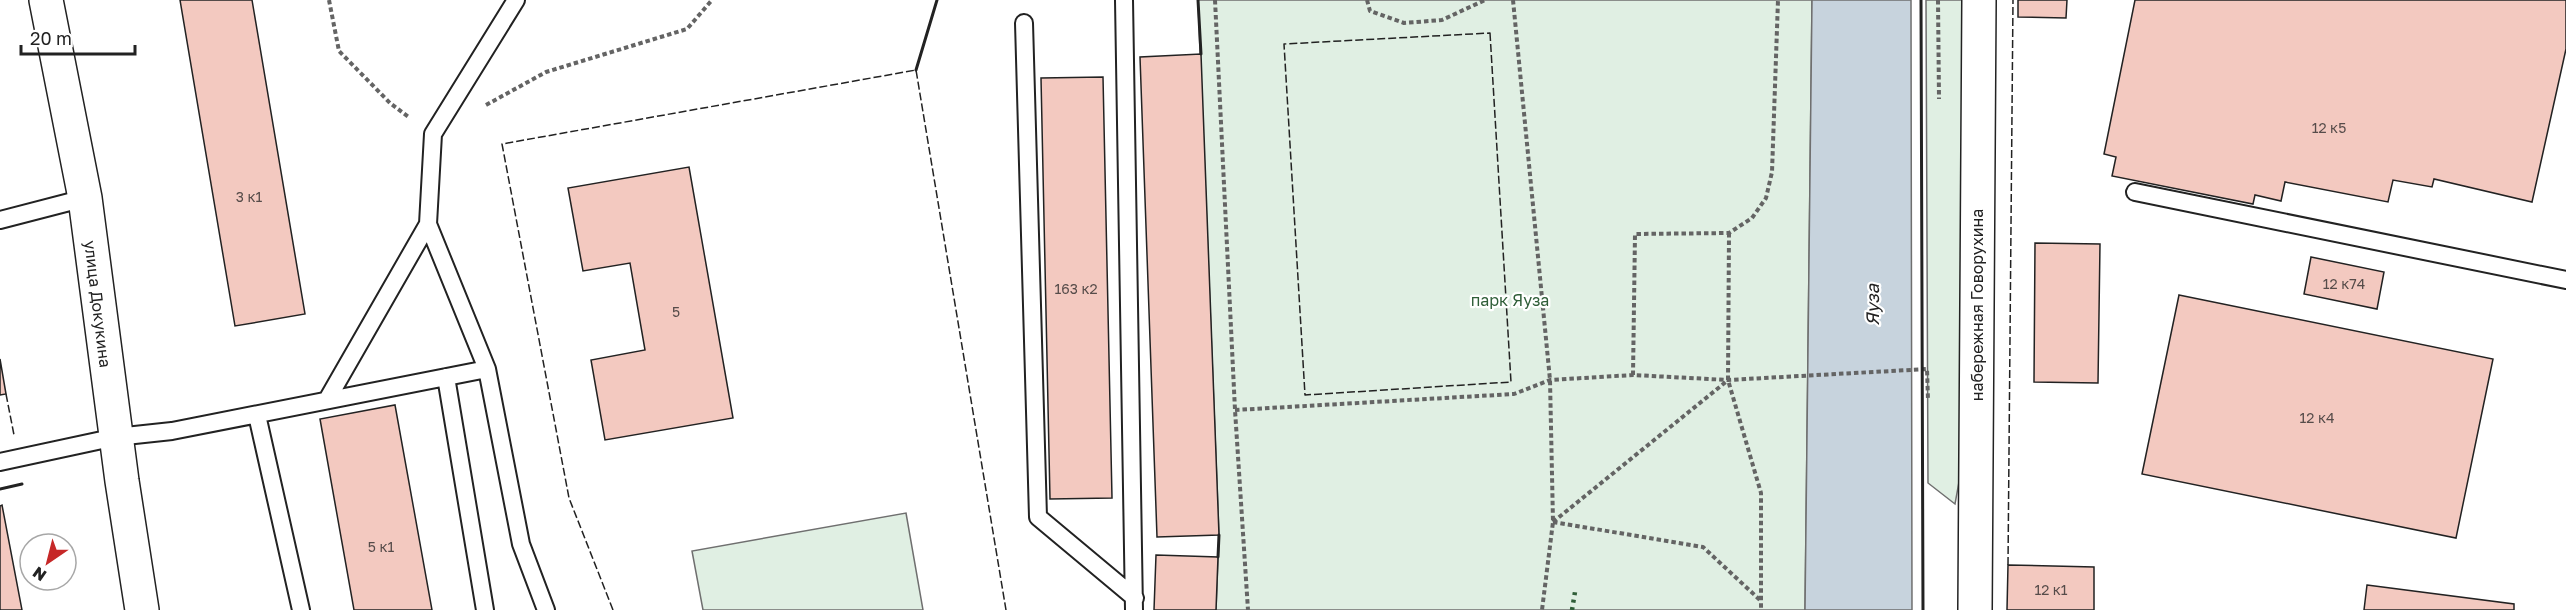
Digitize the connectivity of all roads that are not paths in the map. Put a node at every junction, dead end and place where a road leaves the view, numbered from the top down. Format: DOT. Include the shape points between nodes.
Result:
graph roads {
  1 [pos="46,0"];
  2 [pos="516,0"];
  3 [pos="1124,0"];
  4 [pos="1979,0"];
  5 [pos="1024,22"];
  6 [pos="2135,192"];
  7 [pos="85,198"];
  8 [pos="0,220"];
  9 [pos="428,224"];
  10 [pos="2566,279"];
  11 [pos="487,369"];
  12 [pos="446,377"];
  13 [pos="327,400"];
  14 [pos="257,414"];
  15 [pos="116,437"];
  16 [pos="0,462"];
  17 [pos="1134,604"];
  18 [pos="142,610"];
  19 [pos="301,610"];
  20 [pos="485,610"];
  21 [pos="546,610"];
  22 [pos="1975,610"];
  1 -- 7 [label="street, улица Докукина"];
  2 -- 9 [label="lane" via="433,134"];
  3 -- 17 [label="lane"];
  4 -- 22 [label="street, набережная Говорухина"];
  5 -- 17 [label="lane" via="1038,517"];
  6 -- 10 [label="lane"];
  7 -- 8 [label="lane"];
  7 -- 15 [label="street, улица Докукина"];
  9 -- 11 [label="lane"];
  9 -- 13 [label="lane"];
  11 -- 12 [label="lane"];
  11 -- 21 [label="lane" via="521,544"];
  12 -- 13 [label="lane"];
  12 -- 20 [label="lane"];
  13 -- 14 [label="lane"];
  14 -- 15 [label="lane" via="172,431"];
  14 -- 19 [label="lane"];
  15 -- 16 [label="lane"];
  15 -- 18 [label="street, улица Докукина"];
}
